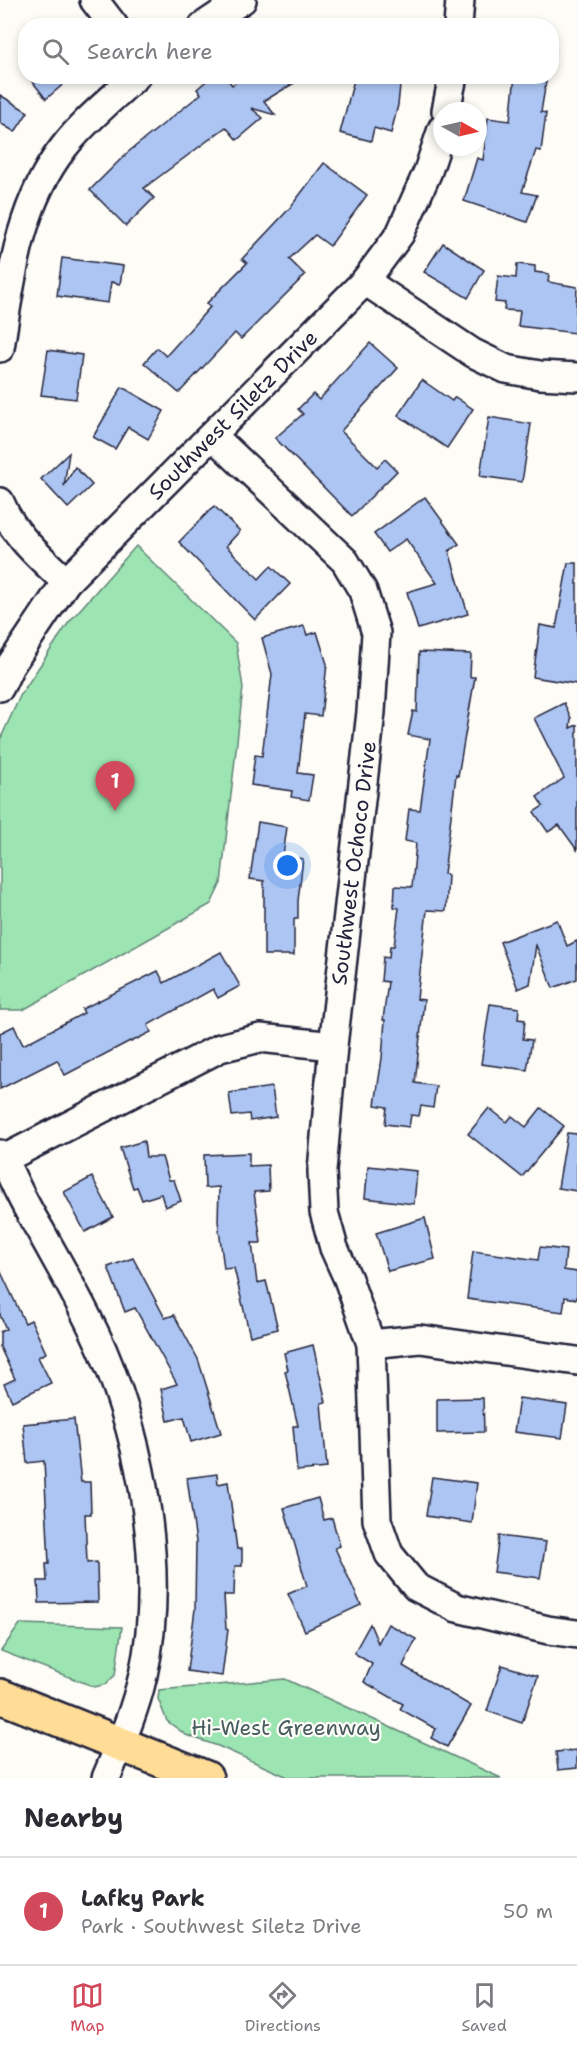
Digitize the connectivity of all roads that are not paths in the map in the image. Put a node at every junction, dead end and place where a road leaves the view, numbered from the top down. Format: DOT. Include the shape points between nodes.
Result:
graph roads {
  1 [pos="94,0"];
  2 [pos="243,0"];
  3 [pos="460,0"];
  4 [pos="108,18"];
  5 [pos="215,18"];
  6 [pos="459,18"];
  7 [pos="128,84"];
  8 [pos="451,84"];
  9 [pos="448,102"];
  10 [pos="433,156"];
  11 [pos="365,281"];
  12 [pos="0,348"];
  13 [pos="577,377"];
  14 [pos="213,436"];
  15 [pos="0,502"];
  16 [pos="66,582"];
  17 [pos="0,687"];
  18 [pos="333,1046"];
  19 [pos="1,1158"];
  20 [pos="371,1344"];
  21 [pos="577,1361"];
  22 [pos="577,1634"];
  23 [pos="0,1696"];
  24 [pos="120,1745"];
  25 [pos="106,1778"];
  26 [pos="206,1778"];
  1 -- 4 [label="street"];
  2 -- 5 [label="street"];
  3 -- 6 [label="street"];
  7 -- 12 [label="street" via="64,147 38,187 22,231"];
  8 -- 9 [label="street"];
  10 -- 11 [label="street, Southwest Siletz Drive" via="400,234"];
  11 -- 13 [label="street" via="473,353 506,369"];
  11 -- 14 [label="street, Southwest Siletz Drive"];
  14 -- 16 [label="street, Southwest Siletz Drive"];
  14 -- 18 [label="street, Southwest Ochoco Drive" via="345,561 363,591 376,633 371,712"];
  15 -- 16 [label="street" via="23,540"];
  16 -- 17 [label="street, Southwest Siletz Drive"];
  18 -- 19 [label="street" via="260,1038 220,1048"];
  18 -- 20 [label="street, Southwest Ochoco Drive" via="322,1170 324,1212"];
  19 -- 24 [label="street" via="103,1351 129,1420 144,1496 152,1573 149,1643"];
  20 -- 21 [label="street" via="420,1339"];
  20 -- 22 [label="street, Southwest Ochoco Drive" via="376,1520 389,1554 416,1587 457,1608"];
  23 -- 24 [label="main road"];
  24 -- 25 [label="street"];
  24 -- 26 [label="main road"];
}
